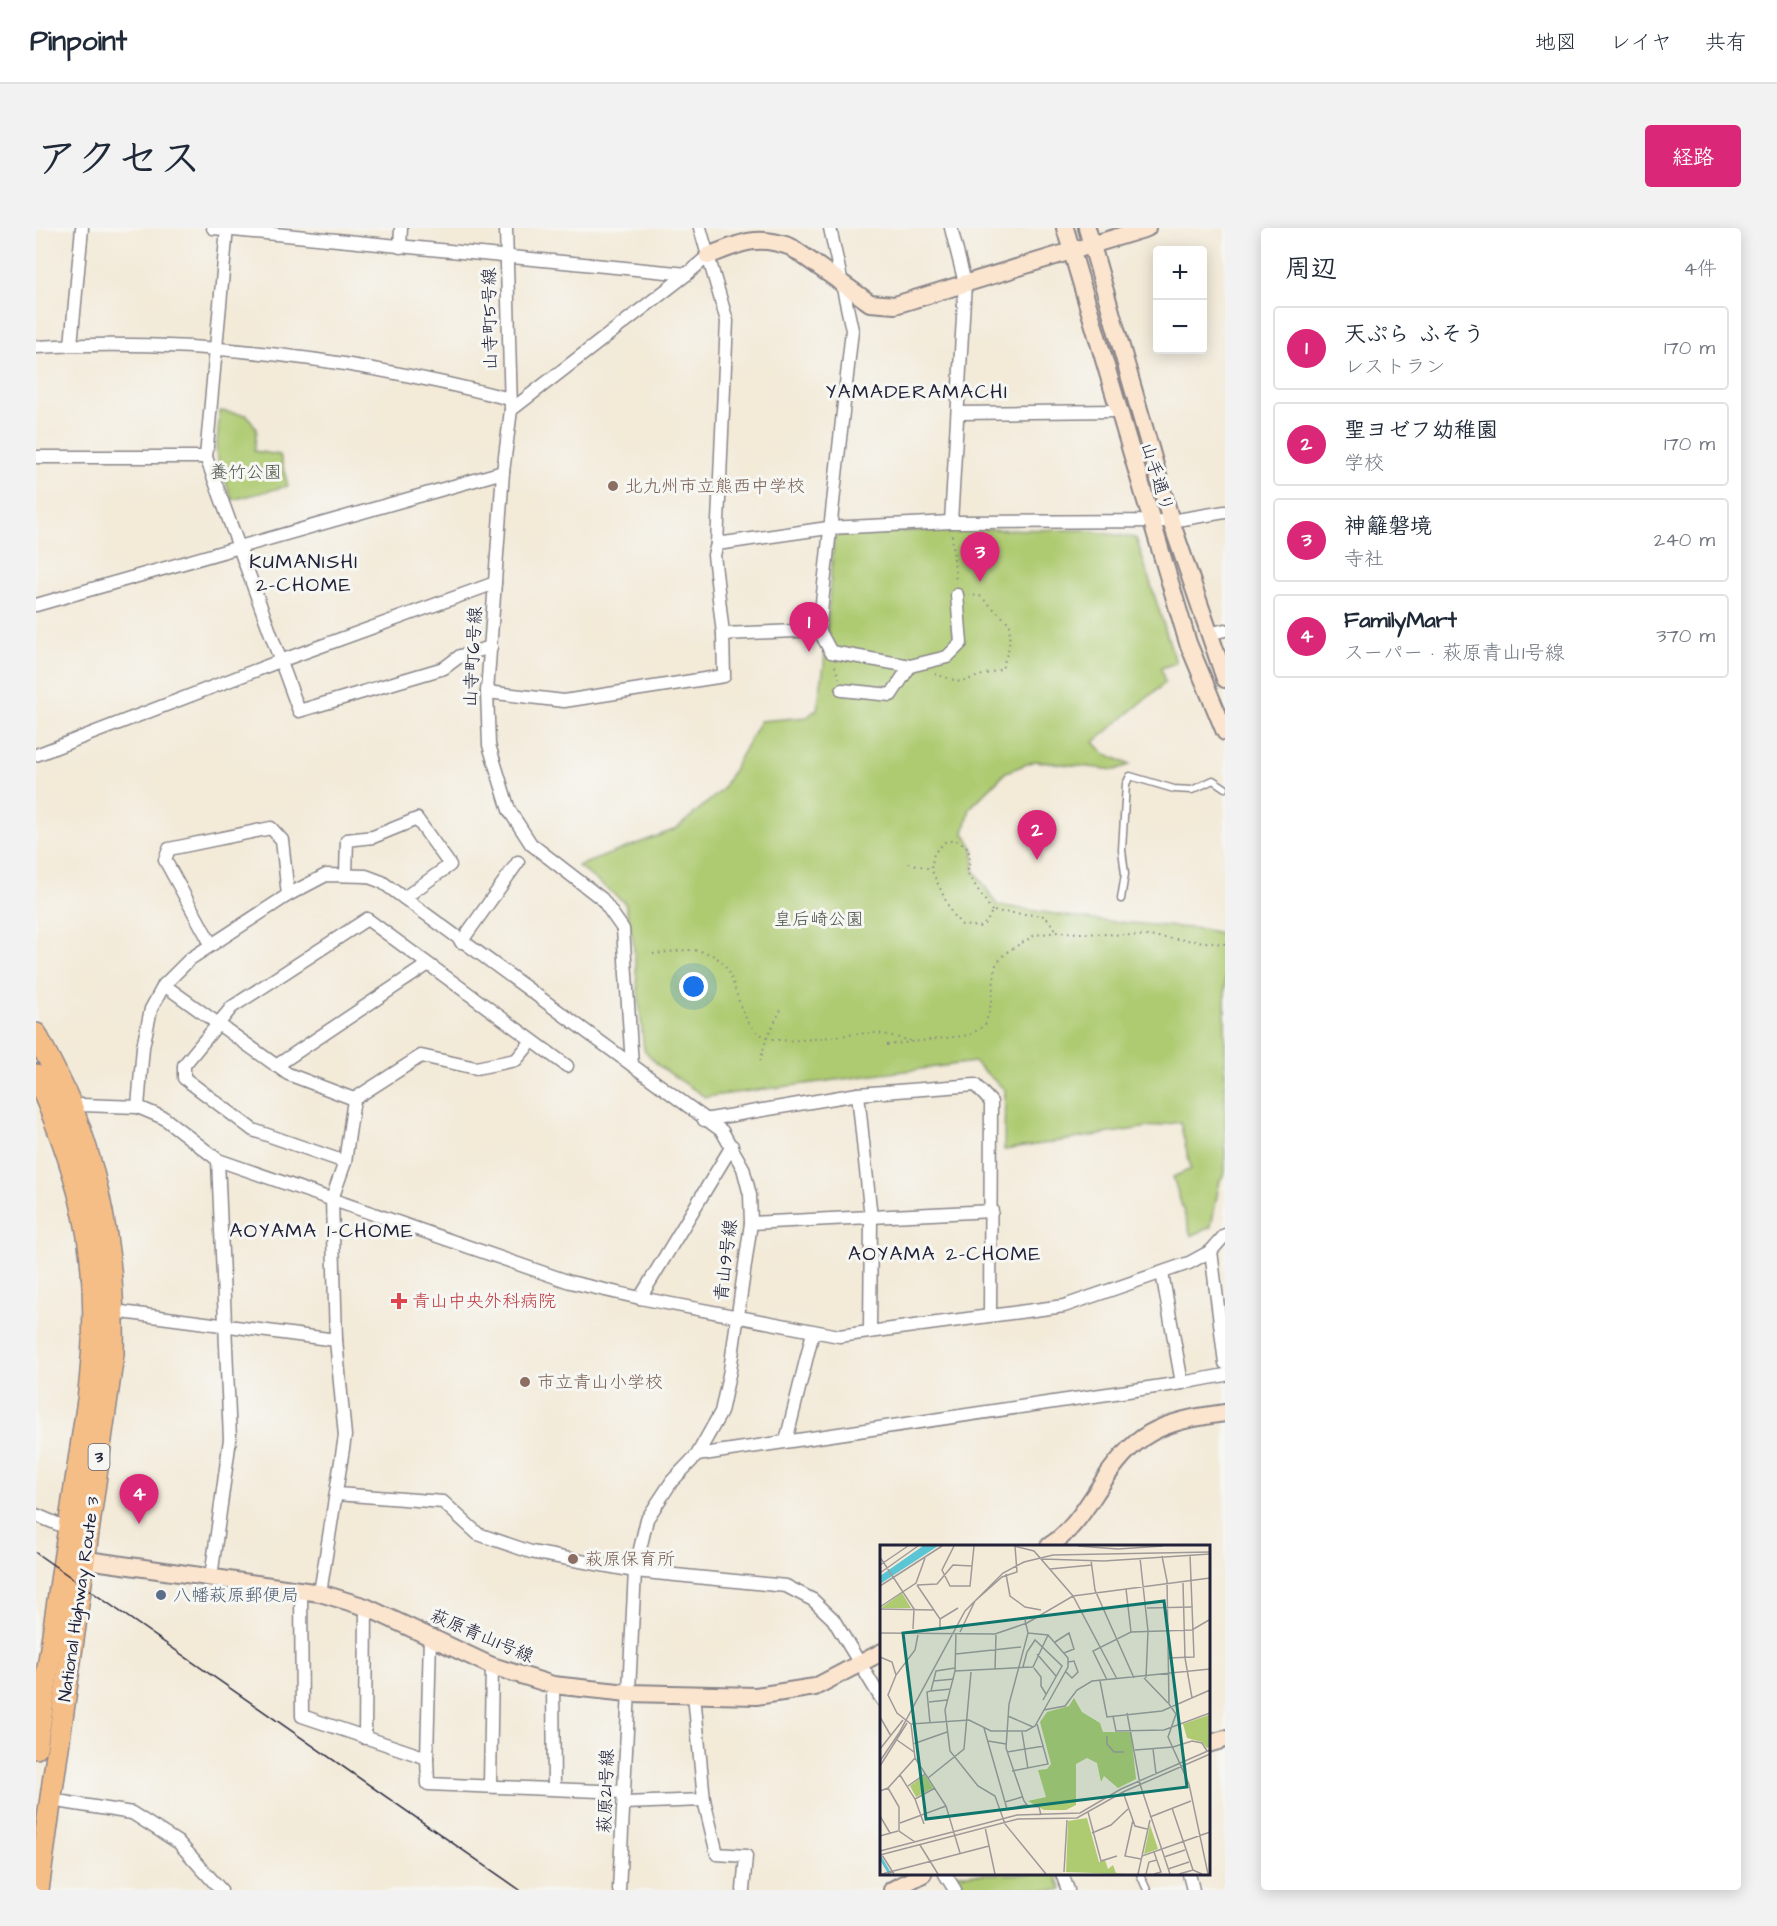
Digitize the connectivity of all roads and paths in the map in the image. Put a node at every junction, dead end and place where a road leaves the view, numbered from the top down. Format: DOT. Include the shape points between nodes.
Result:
graph roads {
  1 [pos="82,228"];
  2 [pos="213,228"];
  3 [pos="401,228"];
  4 [pos="506,228"];
  5 [pos="700,228"];
  6 [pos="830,228"];
  7 [pos="951,228"];
  8 [pos="1065,228"];
  9 [pos="1086,228"];
  10 [pos="1147,228"];
  11 [pos="227,229"];
  12 [pos="1091,245"];
  13 [pos="399,247"];
  14 [pos="1072,251"];
  15 [pos="708,256"];
  16 [pos="506,258"];
  17 [pos="687,274"];
  18 [pos="843,282"];
  19 [pos="965,283"];
  20 [pos="71,345"];
  21 [pos="36,347"];
  22 [pos="216,348"];
  23 [pos="510,404"];
  24 [pos="1117,411"];
  25 [pos="959,413"];
  26 [pos="36,457"];
  27 [pos="206,458"];
  28 [pos="503,472"];
  29 [pos="1225,512"];
  30 [pos="1171,521"];
  31 [pos="951,522"];
  32 [pos="1150,522"];
  33 [pos="828,528"];
  34 [pos="717,544"];
  35 [pos="238,548"];
  36 [pos="495,583"];
  37 [pos="957,595"];
  38 [pos="36,605"];
  39 [pos="819,630"];
  40 [pos="1225,630"];
  41 [pos="723,634"];
  42 [pos="1208,634"];
  43 [pos="491,647"];
  44 [pos="831,652"];
  45 [pos="280,661"];
  46 [pos="910,666"];
  47 [pos="1225,679"];
  48 [pos="842,690"];
  49 [pos="487,693"];
  50 [pos="1225,732"];
  51 [pos="36,754"];
  52 [pos="1225,788"];
  53 [pos="518,862"];
  54 [pos="909,863"];
  55 [pos="931,869"];
  56 [pos="346,874"];
  57 [pos="288,895"];
  58 [pos="404,898"];
  59 [pos="1121,899"];
  60 [pos="992,911"];
  61 [pos="1058,932"];
  62 [pos="461,942"];
  63 [pos="211,944"];
  64 [pos="1225,945"];
  65 [pos="653,954"];
  66 [pos="427,965"];
  67 [pos="164,985"];
  68 [pos="781,1010"];
  69 [pos="216,1023"];
  70 [pos="36,1034"];
  71 [pos="767,1037"];
  72 [pos="532,1041"];
  73 [pos="915,1042"];
  74 [pos="887,1045"];
  75 [pos="760,1061"];
  76 [pos="632,1065"];
  77 [pos="276,1066"];
  78 [pos="567,1066"];
  79 [pos="36,1076"];
  80 [pos="858,1094"];
  81 [pos="354,1099"];
  82 [pos="138,1107"];
  83 [pos="62,1111"];
  84 [pos="704,1120"];
  85 [pos="732,1146"];
  86 [pos="218,1160"];
  87 [pos="345,1162"];
  88 [pos="332,1199"];
  89 [pos="992,1211"];
  90 [pos="871,1218"];
  91 [pos="751,1223"];
  92 [pos="1225,1235"];
  93 [pos="1211,1251"];
  94 [pos="1162,1273"];
  95 [pos="640,1298"];
  96 [pos="114,1311"];
  97 [pos="990,1315"];
  98 [pos="738,1316"];
  99 [pos="224,1324"];
  100 [pos="870,1331"];
  101 [pos="813,1332"];
  102 [pos="336,1340"];
  103 [pos="1225,1363"];
  104 [pos="1225,1375"];
  105 [pos="1182,1383"];
  106 [pos="1225,1413"];
  107 [pos="786,1441"];
  108 [pos="697,1455"];
  109 [pos="337,1494"];
  110 [pos="36,1515"];
  111 [pos="79,1532"];
  112 [pos="1051,1545"];
  113 [pos="75,1559"];
  114 [pos="634,1571"];
  115 [pos="211,1577"];
  116 [pos="301,1592"];
  117 [pos="320,1593"];
  118 [pos="366,1607"];
  119 [pos="430,1636"];
  120 [pos="880,1653"];
  121 [pos="43,1658"];
  122 [pos="860,1665"];
  123 [pos="492,1666"];
  124 [pos="553,1685"];
  125 [pos="628,1693"];
  126 [pos="694,1695"];
  127 [pos="880,1697"];
  128 [pos="365,1738"];
  129 [pos="1225,1739"];
  130 [pos="1210,1744"];
  131 [pos="36,1748"];
  132 [pos="427,1758"];
  133 [pos="490,1784"];
  134 [pos="554,1788"];
  135 [pos="624,1798"];
  136 [pos="51,1800"];
  137 [pos="704,1800"];
  138 [pos="921,1875"];
  139 [pos="946,1875"];
  140 [pos="1062,1875"];
  141 [pos="1140,1875"];
  142 [pos="1189,1875"];
  143 [pos="38,1890"];
  144 [pos="221,1890"];
  145 [pos="619,1890"];
  146 [pos="743,1890"];
  147 [pos="892,1890"];
  148 [pos="955,1890"];
  149 [pos="1068,1890"];
  150 [pos="1147,1890"];
  151 [pos="1193,1890"];
  1 -- 20 [label="street"];
  2 -- 11 [label="street"];
  3 -- 13 [label="street"];
  4 -- 16 [label="street, 山寺町5号線"];
  5 -- 15 [label="street"];
  6 -- 18 [label="street"];
  7 -- 19 [label="street"];
  8 -- 14 [label="street, 山手通り"];
  9 -- 12 [label="street, 山手通り"];
  10 -- 12 [label="street"];
  11 -- 13 [label="street"];
  11 -- 22 [label="street"];
  12 -- 14 [label="street"];
  12 -- 30 [label="street, 山手通り"];
  13 -- 16 [label="street"];
  14 -- 19 [label="street"];
  14 -- 24 [label="street, 山手通り"];
  15 -- 17 [label="street"];
  15 -- 18 [label="street" via="760,239 777,242"];
  15 -- 34 [label="street" via="727,321"];
  16 -- 17 [label="street"];
  16 -- 23 [label="street, 山寺町5号線"];
  17 -- 23 [label="street"];
  18 -- 19 [label="street" via="870,303 895,304"];
  18 -- 33 [label="street" via="852,330"];
  19 -- 25 [label="street"];
  20 -- 21 [label="street"];
  20 -- 22 [label="street"];
  22 -- 23 [label="street" via="442,381"];
  22 -- 27 [label="street"];
  23 -- 28 [label="street, 山寺町6号線"];
  24 -- 25 [label="street"];
  24 -- 32 [label="street, 山手通り"];
  25 -- 31 [label="street"];
  26 -- 27 [label="street"];
  27 -- 35 [label="street"];
  28 -- 35 [label="street"];
  28 -- 36 [label="street, 山寺町6号線"];
  29 -- 30 [label="street"];
  30 -- 32 [label="street"];
  30 -- 42 [label="street, 山手通り"];
  31 -- 32 [label="street"];
  31 -- 33 [label="street"];
  31 -- 37 [label="path"];
  32 -- 50 [label="street, 山手通り" via="1188,643"];
  33 -- 34 [label="street"];
  33 -- 39 [label="street"];
  34 -- 41 [label="street" via="714,555"];
  35 -- 38 [label="street"];
  35 -- 45 [label="street"];
  36 -- 43 [label="street, 山寺町6号線"];
  36 -- 45 [label="street"];
  37 -- 46 [label="street" via="961,643 947,657"];
  37 -- 46 [label="path" via="980,596 1010,624 1009,647 1002,669 960,682"];
  39 -- 41 [label="street"];
  39 -- 44 [label="street"];
  40 -- 42 [label="street"];
  41 -- 49 [label="street" via="724,676 564,701"];
  42 -- 47 [label="street, 山手通り"];
  43 -- 45 [label="street" via="460,656 444,668 299,711"];
  43 -- 49 [label="street, 山寺町6号線"];
  44 -- 46 [label="street"];
  44 -- 48 [label="path"];
  45 -- 51 [label="street"];
  46 -- 48 [label="street" via="891,695"];
  49 -- 76 [label="street, 山寺町6号線" via="489,745 509,810 531,844 603,899 623,928"];
  52 -- 59 [label="lane" via="1213,780 1192,790 1174,789 1131,776 1126,784"];
  53 -- 62 [label="street"];
  54 -- 55 [label="path"];
  55 -- 60 [label="path" via="952,914 962,925 979,927 987,922"];
  55 -- 60 [label="path" via="934,853 946,841 959,841 968,848 967,873"];
  56 -- 57 [label="street" via="326,875"];
  56 -- 58 [label="street, 青山9号線" via="382,882"];
  56 -- 58 [label="street" via="347,840 373,837 417,819 450,865"];
  57 -- 63 [label="street"];
  57 -- 63 [label="street" via="282,840 271,828 169,849 165,860"];
  58 -- 62 [label="street, 青山9号線"];
  60 -- 61 [label="path" via="1045,916"];
  61 -- 64 [label="path"];
  61 -- 73 [label="path" via="1035,935 1005,953 996,965 985,1025 970,1035"];
  62 -- 76 [label="street, 青山9号線"];
  63 -- 67 [label="street"];
  65 -- 71 [label="path" via="691,950 722,962 734,978 742,1012"];
  66 -- 69 [label="street" via="367,920 232,1007"];
  66 -- 72 [label="street"];
  66 -- 77 [label="street"];
  67 -- 69 [label="street"];
  67 -- 82 [label="street" via="151,1009"];
  68 -- 71 [label="path"];
  69 -- 77 [label="street"];
  69 -- 87 [label="street" via="184,1065 184,1078 253,1130"];
  70 -- 83 [label="highway, National Highway Route 3 / 3"];
  71 -- 73 [label="path" via="791,1040 877,1033"];
  71 -- 75 [label="path"];
  72 -- 78 [label="street"];
  72 -- 81 [label="street" via="516,1060 476,1068 421,1056"];
  73 -- 74 [label="path"];
  76 -- 84 [label="street, 青山9号線"];
  77 -- 81 [label="street"];
  79 -- 83 [label="highway, National Highway Route 3 / 3"];
  80 -- 84 [label="street"];
  80 -- 89 [label="street" via="975,1085 991,1102"];
  80 -- 90 [label="street"];
  81 -- 87 [label="street"];
  82 -- 83 [label="street" via="82,1105"];
  82 -- 86 [label="street" via="164,1118"];
  83 -- 96 [label="highway, National Highway Route 3 / 3" via="99,1198"];
  83 -- 111 [label="highway, National Highway Route 3 / 3" via="92,1248 95,1295 95,1347"];
  84 -- 85 [label="street, 青山9号線" via="722,1131"];
  85 -- 91 [label="street, 青山9号線" via="750,1195"];
  85 -- 95 [label="street"];
  86 -- 88 [label="street"];
  86 -- 99 [label="street"];
  87 -- 88 [label="street"];
  88 -- 95 [label="street" via="570,1282"];
  88 -- 102 [label="street"];
  89 -- 90 [label="street"];
  89 -- 97 [label="street"];
  90 -- 91 [label="street"];
  90 -- 100 [label="street"];
  91 -- 98 [label="street, 青山9号線"];
  92 -- 93 [label="street"];
  93 -- 94 [label="street"];
  93 -- 103 [label="street"];
  94 -- 97 [label="street" via="1064,1306"];
  94 -- 105 [label="street"];
  95 -- 98 [label="street"];
  96 -- 99 [label="street"];
  96 -- 111 [label="highway, National Highway Route 3 / 3" via="112,1354"];
  97 -- 100 [label="street"];
  98 -- 101 [label="street"];
  98 -- 108 [label="street, 青山9号線" via="721,1412"];
  99 -- 102 [label="street"];
  99 -- 115 [label="street" via="231,1440"];
  100 -- 101 [label="street" via="839,1336"];
  101 -- 107 [label="street"];
  102 -- 109 [label="street" via="345,1436"];
  104 -- 105 [label="street"];
  105 -- 107 [label="street"];
  106 -- 112 [label="street" via="1163,1425 1133,1442 1084,1511"];
  107 -- 108 [label="street"];
  108 -- 114 [label="street, 青山9号線" via="672,1481 646,1519"];
  109 -- 114 [label="street" via="443,1502 478,1534 531,1552"];
  109 -- 117 [label="street"];
  110 -- 111 [label="street"];
  111 -- 113 [label="highway, National Highway Route 3 / 3"];
  113 -- 115 [label="street, 萩原青山1号線"];
  113 -- 121 [label="highway, National Highway Route 3 / 3"];
  113 -- 136 [label="highway, National Highway Route 3 / 3"];
  114 -- 122 [label="street" via="786,1586 813,1600 833,1619"];
  114 -- 125 [label="street, 青山9号線"];
  115 -- 116 [label="street, 萩原青山1号線"];
  116 -- 117 [label="street, 萩原青山1号線"];
  116 -- 128 [label="street" via="302,1716"];
  117 -- 118 [label="street, 萩原青山1号線"];
  118 -- 119 [label="street, 萩原青山1号線"];
  118 -- 128 [label="street"];
  119 -- 123 [label="street, 萩原青山1号線"];
  119 -- 132 [label="street"];
  120 -- 122 [label="street, 萩原青山1号線"];
  121 -- 131 [label="highway, National Highway Route 3 / 3"];
  122 -- 126 [label="street, 萩原青山1号線" via="815,1687 756,1696"];
  122 -- 127 [label="street"];
  123 -- 124 [label="street, 萩原青山1号線"];
  123 -- 133 [label="street"];
  124 -- 125 [label="street, 萩原青山1号線"];
  124 -- 134 [label="street"];
  125 -- 126 [label="street, 萩原青山1号線"];
  125 -- 135 [label="street, 萩原21号線"];
  126 -- 137 [label="street"];
  128 -- 132 [label="street"];
  129 -- 130 [label="street"];
  132 -- 133 [label="street" via="428,1784"];
  133 -- 134 [label="street"];
  134 -- 135 [label="street"];
  135 -- 137 [label="street"];
  135 -- 145 [label="street, 萩原21号線"];
  136 -- 143 [label="highway, National Highway Route 3 / 3"];
  136 -- 144 [label="street" via="132,1814 179,1843"];
  137 -- 146 [label="street" via="717,1854 746,1856"];
  138 -- 147 [label="street"];
  139 -- 148 [label="street"];
  140 -- 149 [label="street"];
  141 -- 150 [label="lane"];
  142 -- 151 [label="street"];
}
